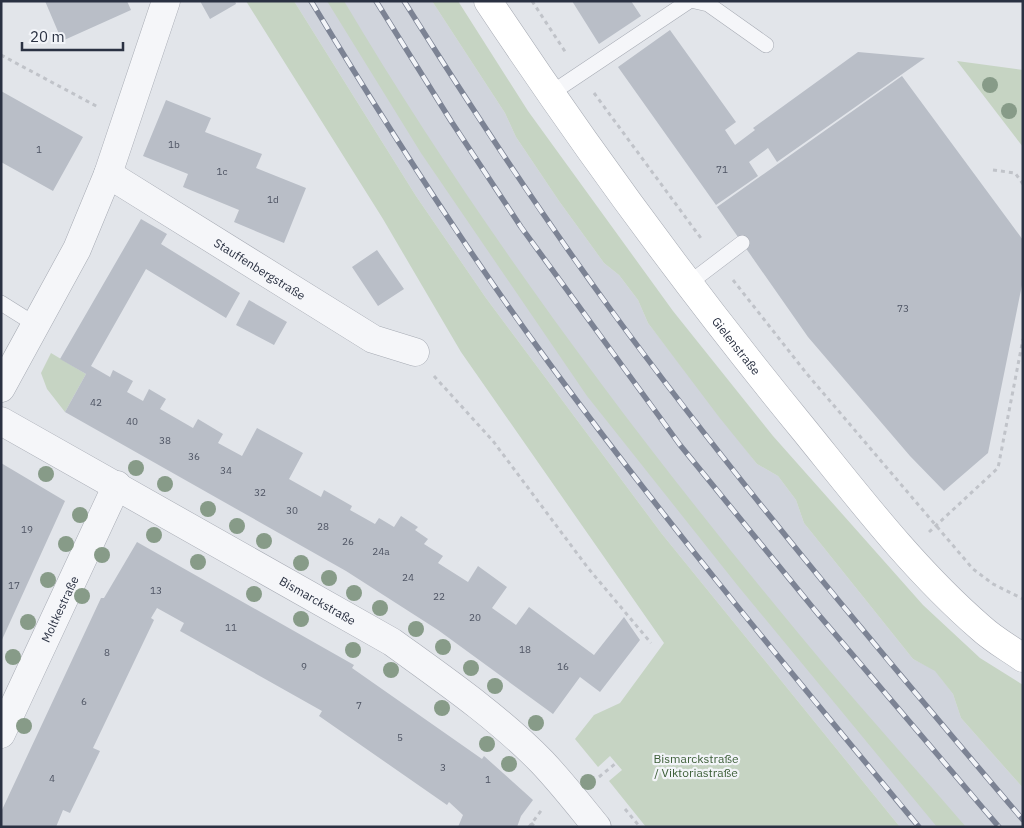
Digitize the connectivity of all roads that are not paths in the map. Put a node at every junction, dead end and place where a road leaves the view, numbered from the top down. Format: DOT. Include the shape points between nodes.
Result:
graph roads {
  1 [pos="166,1"];
  2 [pos="488,1"];
  3 [pos="689,1"];
  4 [pos="694,1"];
  5 [pos="766,44"];
  6 [pos="550,94"];
  7 [pos="108,174"];
  8 [pos="742,243"];
  9 [pos="688,284"];
  10 [pos="1,303"];
  11 [pos="36,324"];
  12 [pos="415,352"];
  13 [pos="1,388"];
  14 [pos="1,421"];
  15 [pos="117,485"];
  16 [pos="1023,658"];
  17 [pos="1,734"];
  18 [pos="597,827"];
  1 -- 7 [label="street"];
  2 -- 6 [label="main road, Gielenstraße"];
  3 -- 6 [label="lane"];
  4 -- 5 [label="lane" via="708,4"];
  6 -- 9 [label="main road, Gielenstraße"];
  7 -- 11 [label="street" via="77,249"];
  7 -- 12 [label="street, Stauffenbergstraße" via="373,340"];
  8 -- 9 [label="lane"];
  9 -- 16 [label="main road, Gielenstraße" via="905,552 983,630"];
  10 -- 11 [label="lane"];
  11 -- 13 [label="street"];
  14 -- 15 [label="street, Bismarckstraße"];
  15 -- 17 [label="street, Moltkestraße"];
  15 -- 18 [label="street, Bismarckstraße" via="400,648 508,731 541,761"];
}
